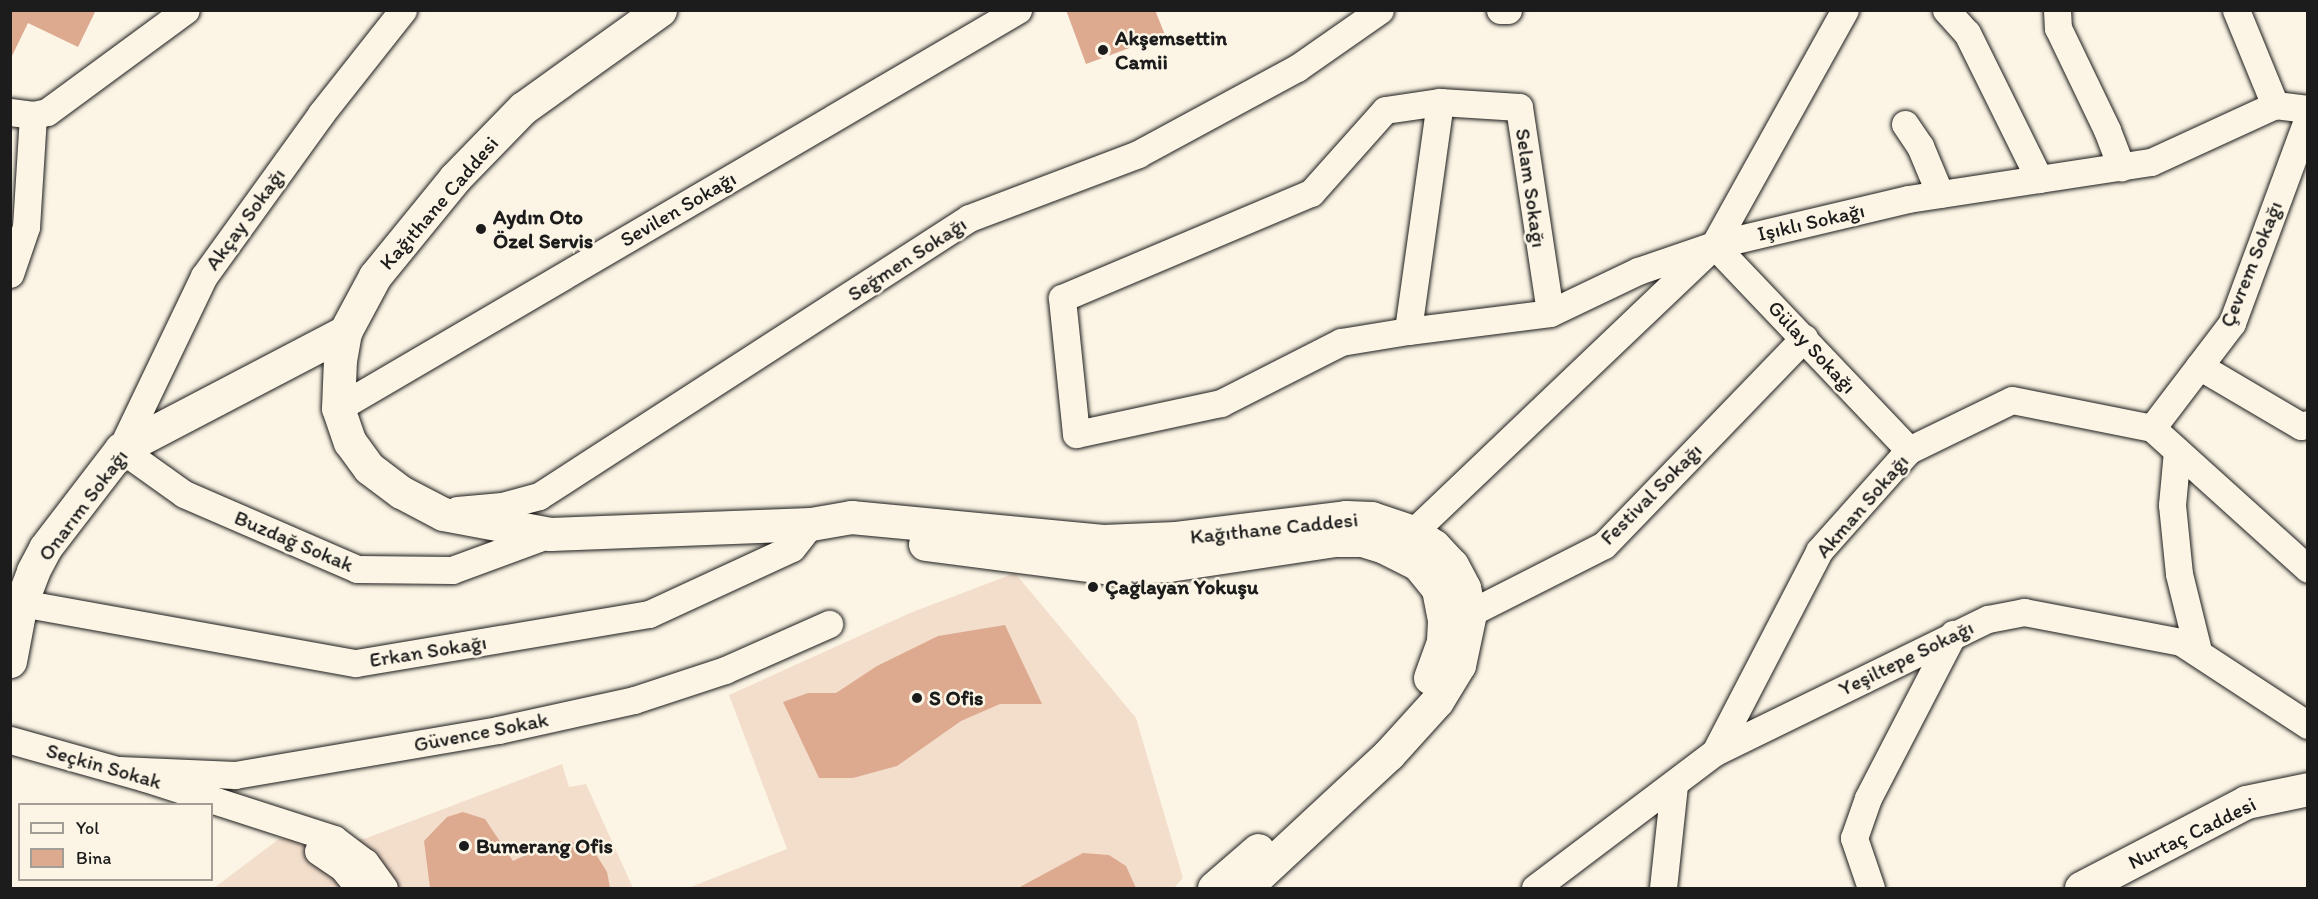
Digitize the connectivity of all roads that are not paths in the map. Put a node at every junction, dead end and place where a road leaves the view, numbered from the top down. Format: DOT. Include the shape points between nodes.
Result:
graph roads {
  1 [pos="186,10"];
  2 [pos="403,10"];
  3 [pos="660,10"];
  4 [pos="1018,10"];
  5 [pos="1380,10"];
  6 [pos="1500,10"];
  7 [pos="1508,10"];
  8 [pos="1845,10"];
  9 [pos="1946,10"];
  10 [pos="2057,10"];
  11 [pos="2236,10"];
  12 [pos="1440,102"];
  13 [pos="2274,105"];
  14 [pos="2307,109"];
  15 [pos="19,113"];
  16 [pos="2307,118"];
  17 [pos="1905,124"];
  18 [pos="2121,166"];
  19 [pos="2039,179"];
  20 [pos="1940,194"];
  21 [pos="10,218"];
  22 [pos="1714,245"];
  23 [pos="10,274"];
  24 [pos="1550,313"];
  25 [pos="1408,331"];
  26 [pos="345,332"];
  27 [pos="1804,338"];
  28 [pos="2199,366"];
  29 [pos="338,408"];
  30 [pos="2307,424"];
  31 [pos="2152,428"];
  32 [pos="121,449"];
  33 [pos="1909,450"];
  34 [pos="2177,451"];
  35 [pos="443,514"];
  36 [pos="811,524"];
  37 [pos="550,534"];
  38 [pos="1406,543"];
  39 [pos="2307,569"];
  40 [pos="16,605"];
  41 [pos="1457,617"];
  42 [pos="829,624"];
  43 [pos="1953,634"];
  44 [pos="2198,651"];
  45 [pos="10,661"];
  46 [pos="2307,725"];
  47 [pos="10,740"];
  48 [pos="1715,752"];
  49 [pos="10,753"];
  50 [pos="119,770"];
  51 [pos="1674,785"];
  52 [pos="2307,789"];
  53 [pos="169,803"];
  54 [pos="213,817"];
  55 [pos="2100,885"];
  56 [pos="359,888"];
  57 [pos="384,888"];
  58 [pos="1214,888"];
  59 [pos="1245,888"];
  60 [pos="1535,888"];
  61 [pos="1663,888"];
  62 [pos="1871,888"];
  1 -- 15 [label="street" via="47,112"];
  2 -- 32 [label="street, Akçay Sokağı" via="321,114 204,276"];
  3 -- 26 [label="main road, Kağıthane Caddesi" via="523,108 402,240 375,276"];
  4 -- 29 [label="street, Sevilen Sokağı"];
  5 -- 35 [label="street, Seğmen Sokağı" via="1297,68 1138,154 969,218 539,496 502,506 472,506"];
  6 -- 7 [label="street"];
  8 -- 22 [label="street"];
  9 -- 19 [label="street" via="1967,33"];
  10 -- 18 [label="street" via="2058,28 2108,130"];
  11 -- 13 [label="street"];
  12 -- 24 [label="street, Selam Sokağı" via="1519,107"];
  12 -- 25 [label="street"];
  12 -- 25 [label="street, Işıklı Sokağı" via="1385,110 1311,194 1062,298 1076,434 1221,403 1341,342"];
  13 -- 14 [label="street"];
  13 -- 18 [label="street, Işıklı Sokağı" via="2151,162"];
  15 -- 21 [label="street"];
  15 -- 23 [label="street" via="26,227"];
  16 -- 28 [label="street, Çevrem Sokağı" via="2232,323"];
  17 -- 20 [label="street" via="1920,146"];
  18 -- 19 [label="street, Işıklı Sokağı"];
  19 -- 20 [label="street, Işıklı Sokağı"];
  20 -- 22 [label="street, Işıklı Sokağı"];
  22 -- 24 [label="street, Işıklı Sokağı" via="1638,271"];
  22 -- 27 [label="street, Gülay Sokağı"];
  22 -- 38 [label="street"];
  24 -- 25 [label="street, Işıklı Sokağı"];
  26 -- 29 [label="main road, Kağıthane Caddesi"];
  26 -- 32 [label="main road, Onarım Sokağı"];
  27 -- 33 [label="street, Gülay Sokağı"];
  27 -- 41 [label="street, Festival Sokağı" via="1604,545"];
  28 -- 30 [label="street" via="2301,426"];
  28 -- 31 [label="street, Çevrem Sokağı"];
  29 -- 35 [label="main road, Kağıthane Caddesi" via="350,442 369,468 401,492"];
  31 -- 33 [label="street, Akman Sokağı" via="2012,400"];
  31 -- 34 [label="street"];
  32 -- 37 [label="street, Buzdağ Sokak" via="184,494 357,569 452,570"];
  32 -- 40 [label="main road, Onarım Sokağı" via="45,548"];
  33 -- 48 [label="street, Akman Sokağı" via="1819,551"];
  34 -- 39 [label="street"];
  34 -- 44 [label="street" via="2172,505 2177,562"];
  35 -- 37 [label="main road, Kağıthane Caddesi"];
  36 -- 37 [label="main road, Kağıthane Caddesi"];
  36 -- 38 [label="main road, Kağıthane Caddesi" via="851,517 1045,537 1144,540 1347,517 1371,518"];
  36 -- 40 [label="street, Erkan Sokağı" via="792,548 649,614 356,663"];
  38 -- 41 [label="main road, Kağıthane Caddesi" via="1434,546 1452,565 1464,588"];
  40 -- 45 [label="main road, Onarım Sokağı"];
  41 -- 58 [label="main road, Kağıthane Caddesi" via="1440,658 1419,692 1384,732"];
  41 -- 59 [label="main road, Kağıthane Caddesi" via="1459,665 1437,701 1389,754"];
  42 -- 50 [label="street, Güvence Sokak" via="725,670 634,700 498,730 235,775"];
  43 -- 44 [label="street, Yeşiltepe Sokağı" via="1988,619 2024,612 2181,642"];
  43 -- 48 [label="street, Yeşiltepe Sokağı"];
  43 -- 62 [label="street" via="1868,798 1854,838"];
  44 -- 46 [label="street, Yeşiltepe Sokağı"];
  47 -- 50 [label="street, Seçkin Sokak"];
  48 -- 51 [label="street, Yeşiltepe Sokağı"];
  49 -- 53 [label="street, Seçkin Sokak"];
  50 -- 57 [label="street, Seçkin Sokak" via="334,839 365,862"];
  51 -- 60 [label="street, Yeşiltepe Sokağı"];
  51 -- 61 [label="street"];
  52 -- 55 [label="main road, Nurtaç Caddesi" via="2246,802"];
  54 -- 56 [label="street" via="329,856"];
}
